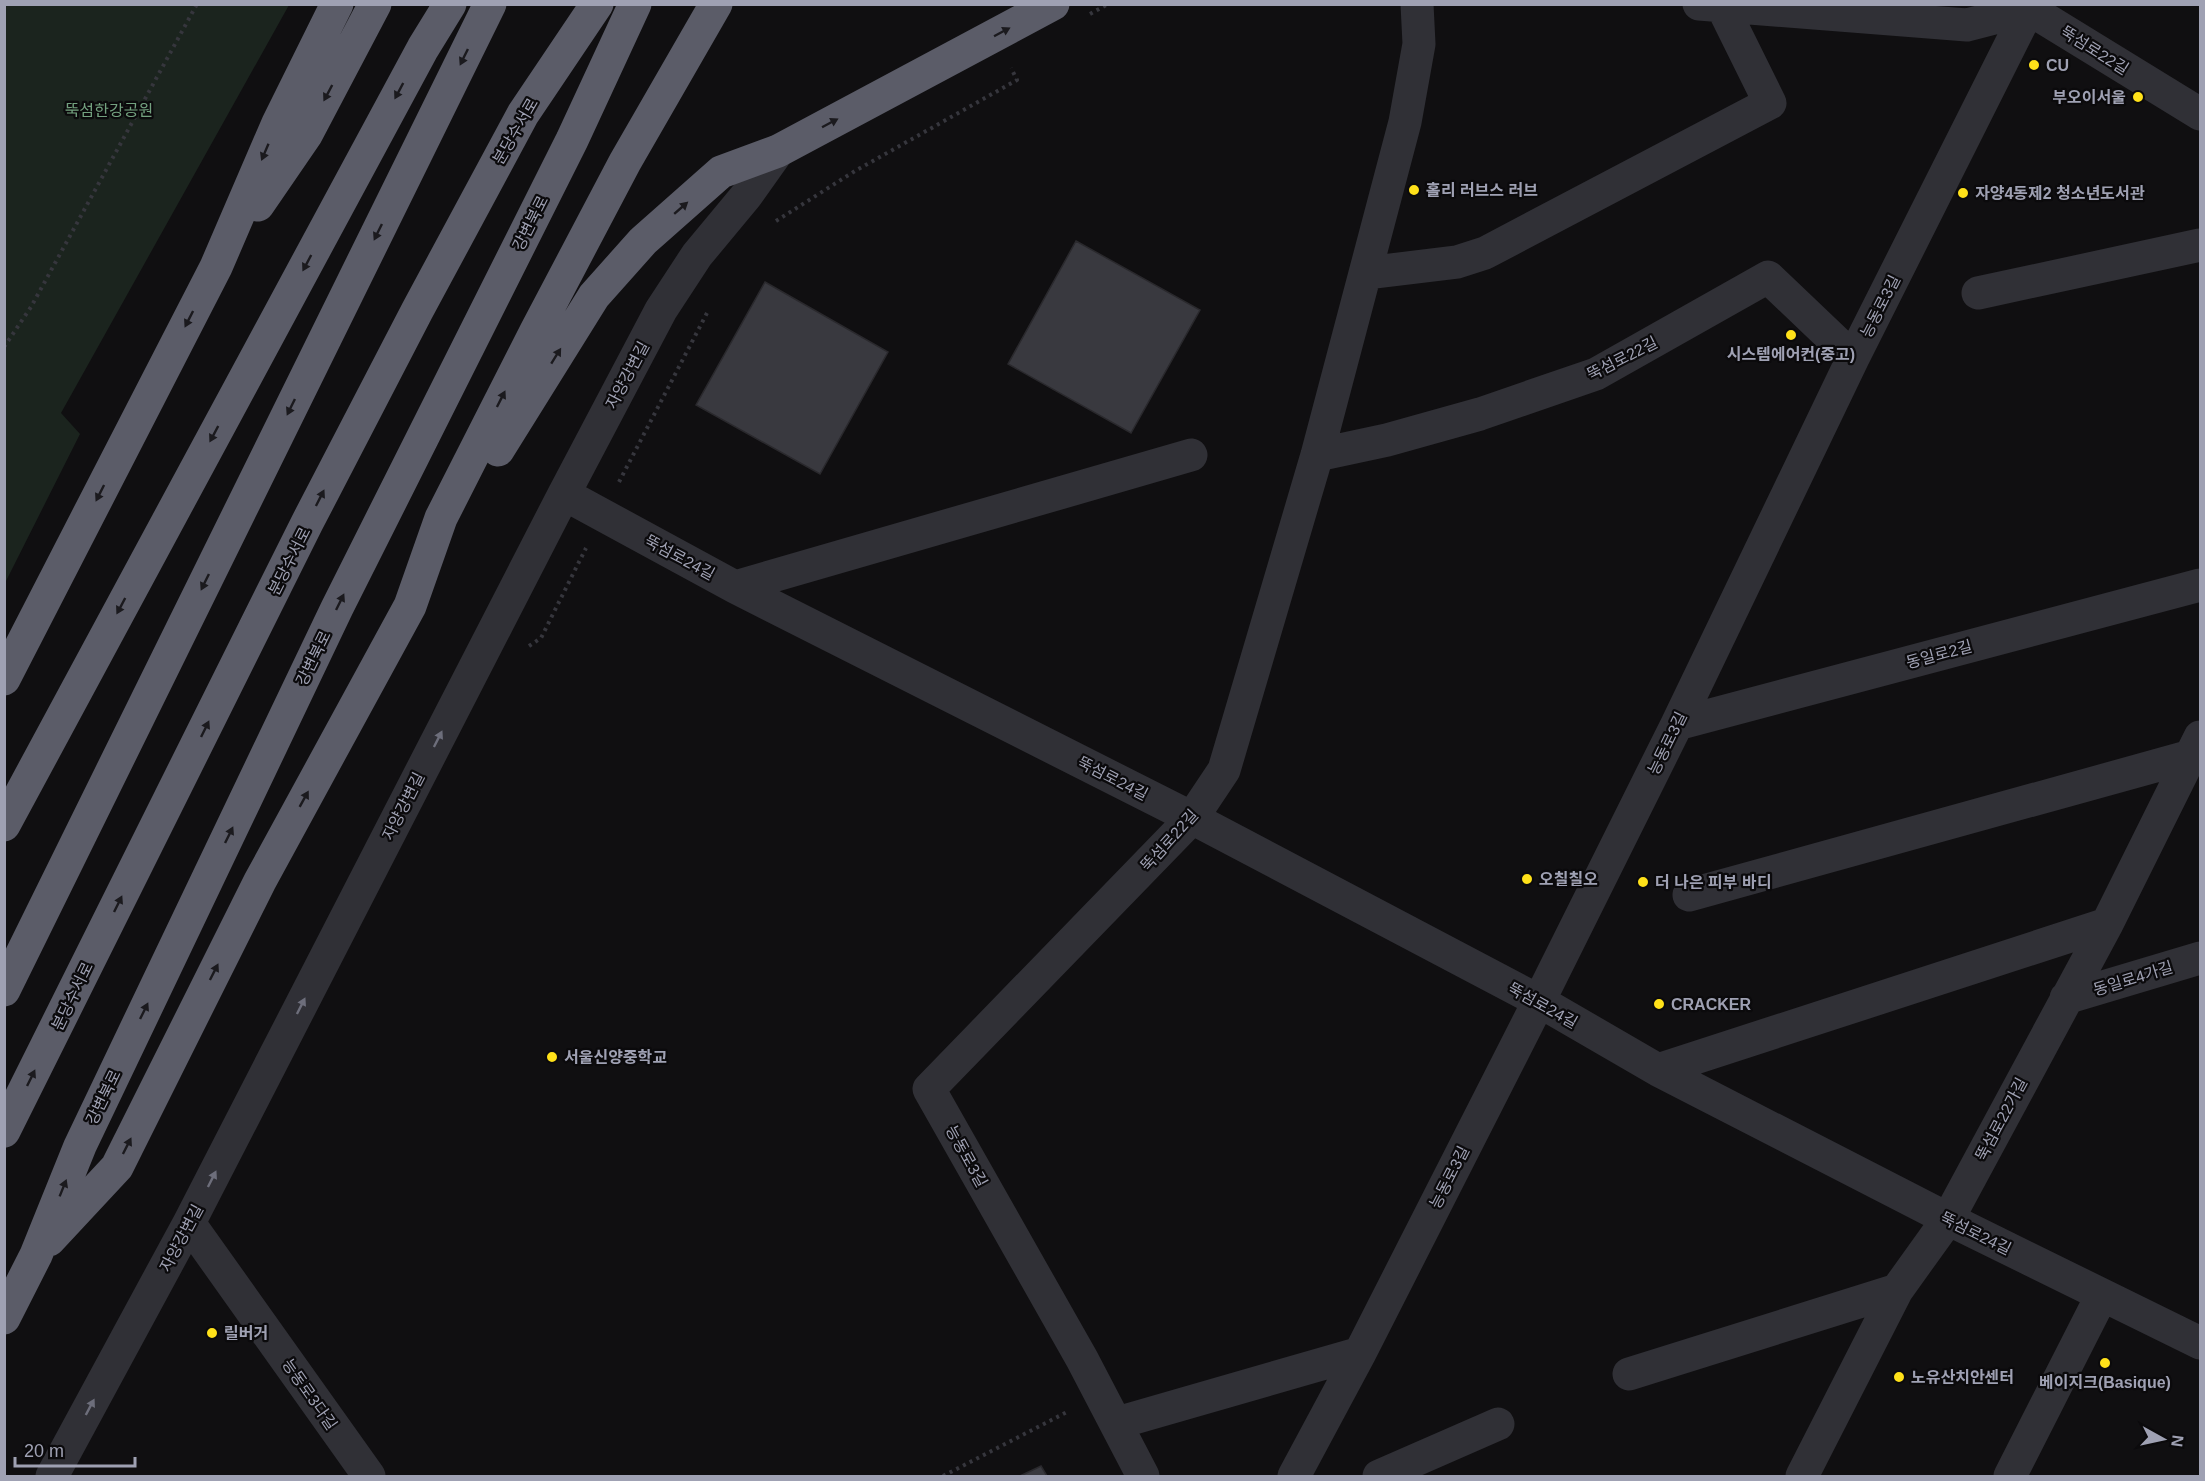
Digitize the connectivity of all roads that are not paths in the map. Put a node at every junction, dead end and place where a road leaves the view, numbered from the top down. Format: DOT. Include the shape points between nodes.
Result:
graph roads {
  1 [pos="337,4"];
  2 [pos="375,4"];
  3 [pos="450,4"];
  4 [pos="490,4"];
  5 [pos="597,4"];
  6 [pos="635,4"];
  7 [pos="716,4"];
  8 [pos="1053,4"];
  9 [pos="1417,4"];
  10 [pos="1710,5"];
  11 [pos="2030,7"];
  12 [pos="2200,114"];
  13 [pos="778,151"];
  14 [pos="2200,245"];
  15 [pos="216,267"];
  16 [pos="1366,273"];
  17 [pos="1978,293"];
  18 [pos="1854,358"];
  19 [pos="1191,455"];
  20 [pos="1317,455"];
  21 [pos="564,494"];
  22 [pos="2200,585"];
  23 [pos="735,587"];
  24 [pos="410,606"];
  25 [pos="4,679"];
  26 [pos="1677,724"];
  27 [pos="2196,746"];
  28 [pos="1192,818"];
  29 [pos="4,825"];
  30 [pos="1689,895"];
  31 [pos="2107,924"];
  32 [pos="2200,958"];
  33 [pos="4,990"];
  34 [pos="2066,998"];
  35 [pos="1539,1001"];
  36 [pos="1658,1070"];
  37 [pos="929,1089"];
  38 [pos="4,1131"];
  39 [pos="1948,1219"];
  40 [pos="189,1223"];
  41 [pos="36,1255"];
  42 [pos="1897,1290"];
  43 [pos="2102,1295"];
  44 [pos="4,1318"];
  45 [pos="2200,1343"];
  46 [pos="1360,1353"];
  47 [pos="1629,1374"];
  48 [pos="1117,1423"];
  49 [pos="1498,1424"];
  50 [pos="52,1476"];
  51 [pos="369,1476"];
  52 [pos="1143,1476"];
  53 [pos="1294,1476"];
  54 [pos="1379,1476"];
  55 [pos="1802,1476"];
  56 [pos="2010,1476"];
  1 -- 15 [label="highway, one-way" via="278,123"];
  2 -- 15 [label="highway, one-way" via="306,135"];
  3 -- 29 [label="highway, one-way" via="417,58"];
  4 -- 33 [label="highway, one-way"];
  38 -- 5 [label="highway, 분당수서로, one-way" via="411,322 523,114"];
  41 -- 6 [label="highway, 강변북로, one-way" via="80,1146 337,608"];
  24 -- 7 [label="highway, one-way" via="441,518 536,331 625,162"];
  13 -- 8 [label="highway, one-way"];
  9 -- 16 [label="street, 뚝섬로22길" via="1419,44 1405,122"];
  10 -- 11 [label="street" via="1967,25"];
  10 -- 16 [label="street" via="1770,103 1485,253 1457,262"];
  11 -- 12 [label="street, 뚝섬로22길"];
  11 -- 18 [label="street, 능동로3길"];
  13 -- 21 [label="street, 자양강변길" via="697,255 661,310"];
  24 -- 13 [label="highway, one-way" via="511,428 594,296 643,241 721,172"];
  14 -- 17 [label="street"];
  15 -- 25 [label="highway, one-way"];
  16 -- 20 [label="street, 뚝섬로22길"];
  18 -- 20 [label="street, 뚝섬로22길" via="1768,277 1596,374 1480,414"];
  18 -- 26 [label="street, 능동로3길"];
  19 -- 23 [label="street"];
  20 -- 28 [label="street, 뚝섬로22길" via="1224,770"];
  21 -- 23 [label="street, 뚝섬로24길"];
  40 -- 21 [label="street, 자양강변길, one-way"];
  22 -- 26 [label="street, 동일로2길"];
  23 -- 28 [label="street, 뚝섬로24길"];
  41 -- 24 [label="highway, one-way" via="117,1167 260,881"];
  26 -- 35 [label="street, 능동로3길"];
  27 -- 30 [label="street, 뚝섬로22가길"];
  27 -- 31 [label="street, 뚝섬로22가길"];
  28 -- 35 [label="street, 뚝섬로24길"];
  28 -- 37 [label="street, 뚝섬로22길"];
  31 -- 34 [label="street, 뚝섬로22가길"];
  31 -- 36 [label="street"];
  32 -- 34 [label="street, 동일로4가길"];
  34 -- 39 [label="street, 뚝섬로22가길"];
  35 -- 36 [label="street, 뚝섬로24길"];
  35 -- 46 [label="street, 능동로3길"];
  36 -- 39 [label="street, 뚝섬로24길"];
  37 -- 48 [label="street, 능동로3길"];
  39 -- 42 [label="street, 뚝섬로22가길"];
  39 -- 43 [label="street, 뚝섬로24길"];
  50 -- 40 [label="street, 자양강변길, one-way"];
  40 -- 51 [label="street, 능동로3다길"];
  41 -- 44 [label="highway, 강변북로"];
  42 -- 47 [label="street"];
  42 -- 55 [label="street, 뚝섬로22가길"];
  43 -- 45 [label="street, 뚝섬로24길"];
  43 -- 56 [label="street"];
  46 -- 48 [label="street"];
  46 -- 53 [label="street, 능동로3길"];
  48 -- 52 [label="street, 능동로3길"];
  49 -- 54 [label="street"];
}
